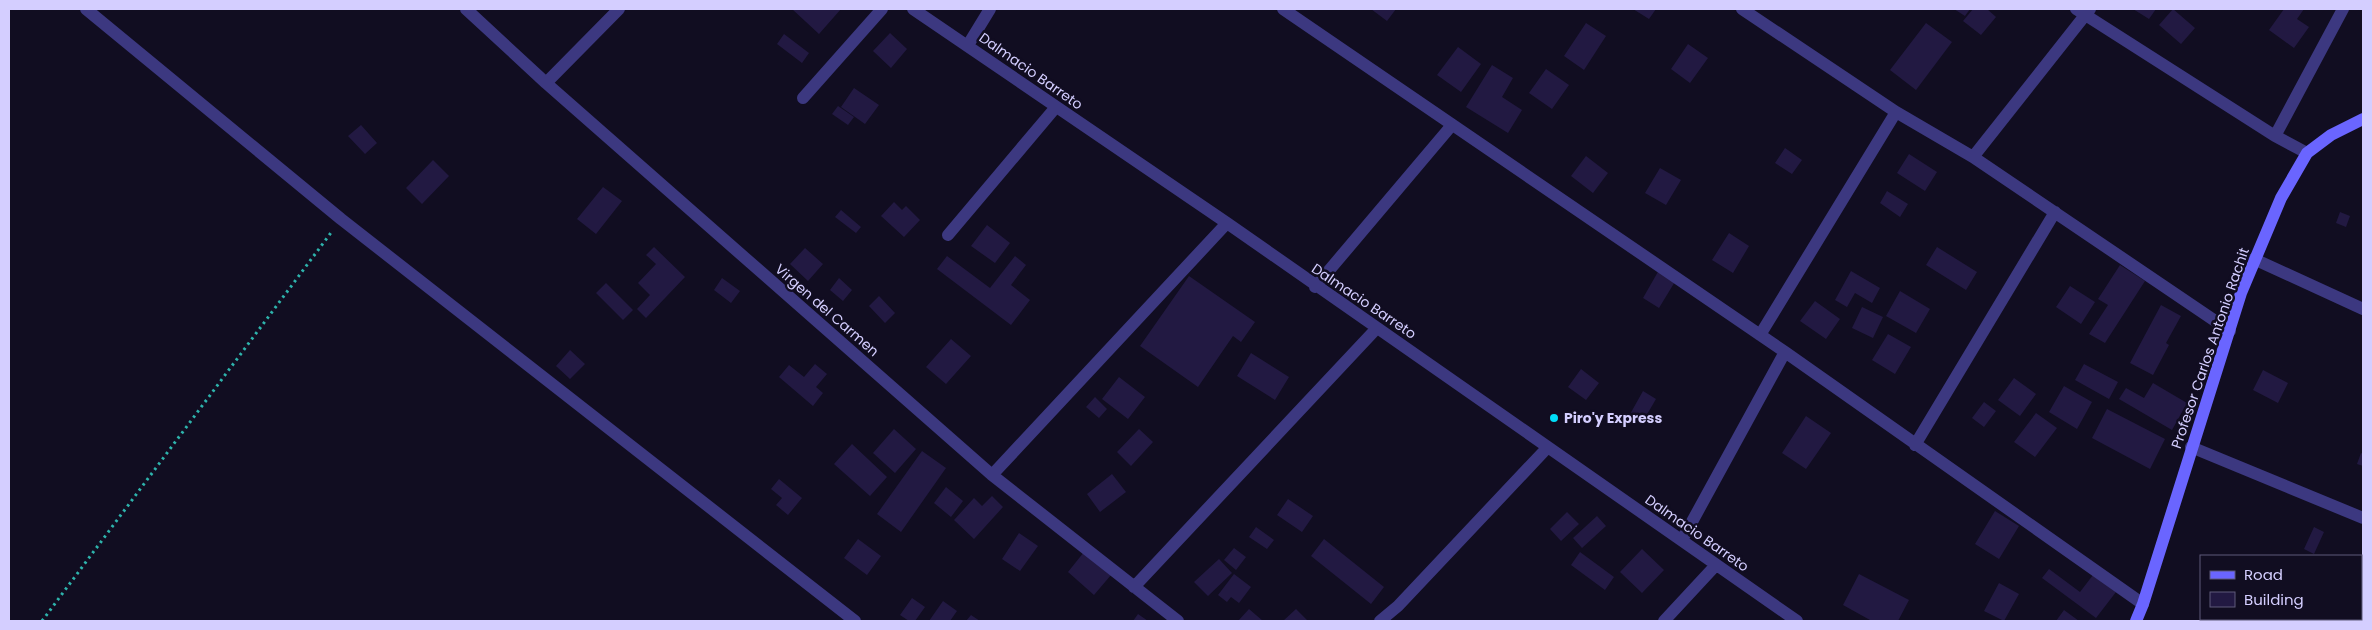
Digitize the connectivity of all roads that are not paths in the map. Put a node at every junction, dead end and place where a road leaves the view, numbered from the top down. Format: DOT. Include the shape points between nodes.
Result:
graph roads {
  1 [pos="86,9"];
  2 [pos="466,9"];
  3 [pos="619,9"];
  4 [pos="882,9"];
  5 [pos="913,9"];
  6 [pos="990,9"];
  7 [pos="1283,9"];
  8 [pos="1742,9"];
  9 [pos="2343,9"];
  10 [pos="2084,11"];
  11 [pos="968,46"];
  12 [pos="546,83"];
  13 [pos="803,98"];
  14 [pos="1056,107"];
  15 [pos="1896,112"];
  16 [pos="2363,119"];
  17 [pos="1452,125"];
  18 [pos="2275,136"];
  19 [pos="2307,153"];
  20 [pos="1972,157"];
  21 [pos="2055,212"];
  22 [pos="1227,224"];
  23 [pos="948,235"];
  24 [pos="2254,259"];
  25 [pos="1315,287"];
  26 [pos="2363,309"];
  27 [pos="1377,328"];
  28 [pos="2230,331"];
  29 [pos="1760,335"];
  30 [pos="1785,352"];
  31 [pos="1916,445"];
  32 [pos="1548,447"];
  33 [pos="2191,447"];
  34 [pos="992,475"];
  35 [pos="2363,518"];
  36 [pos="1682,540"];
  37 [pos="1716,564"];
  38 [pos="1134,587"];
  39 [pos="2143,604"];
  40 [pos="855,621"];
  41 [pos="1178,621"];
  42 [pos="1380,621"];
  43 [pos="1664,621"];
  44 [pos="1796,621"];
  45 [pos="2136,621"];
  1 -- 40 [label="street" via="341,219"];
  2 -- 12 [label="street, Virgen del Carmen"];
  3 -- 12 [label="street"];
  4 -- 13 [label="street"];
  5 -- 11 [label="street, Dalmacio Barreto"];
  6 -- 11 [label="street"];
  7 -- 17 [label="street"];
  8 -- 15 [label="street"];
  9 -- 18 [label="street"];
  10 -- 18 [label="street"];
  10 -- 20 [label="street"];
  11 -- 14 [label="street, Dalmacio Barreto"];
  12 -- 34 [label="street, Virgen del Carmen"];
  14 -- 22 [label="street, Dalmacio Barreto"];
  14 -- 23 [label="street"];
  15 -- 20 [label="street"];
  15 -- 29 [label="street"];
  16 -- 19 [label="main road, Profesor Carlos Antonio Rachit" via="2331,135"];
  17 -- 25 [label="street"];
  17 -- 29 [label="street"];
  18 -- 19 [label="street"];
  19 -- 24 [label="main road, Profesor Carlos Antonio Rachit" via="2281,198"];
  20 -- 21 [label="street"];
  21 -- 28 [label="street"];
  21 -- 31 [label="street"];
  22 -- 25 [label="street, Dalmacio Barreto"];
  22 -- 34 [label="street"];
  24 -- 26 [label="street"];
  24 -- 28 [label="main road, Profesor Carlos Antonio Rachit"];
  25 -- 27 [label="street, Dalmacio Barreto"];
  27 -- 32 [label="street, Dalmacio Barreto"];
  27 -- 38 [label="street"];
  28 -- 33 [label="main road, Profesor Carlos Antonio Rachit"];
  29 -- 30 [label="street"];
  30 -- 31 [label="street"];
  30 -- 36 [label="street"];
  31 -- 39 [label="street"];
  32 -- 36 [label="street, Dalmacio Barreto"];
  32 -- 42 [label="street" via="1398,606"];
  33 -- 35 [label="street"];
  33 -- 39 [label="main road, Profesor Carlos Antonio Rachit"];
  34 -- 38 [label="street, Virgen del Carmen"];
  36 -- 37 [label="street, Dalmacio Barreto"];
  37 -- 43 [label="street"];
  37 -- 44 [label="street, Dalmacio Barreto"];
  38 -- 41 [label="street, Virgen del Carmen"];
  39 -- 45 [label="main road, Profesor Carlos Antonio Rachit"];
}
